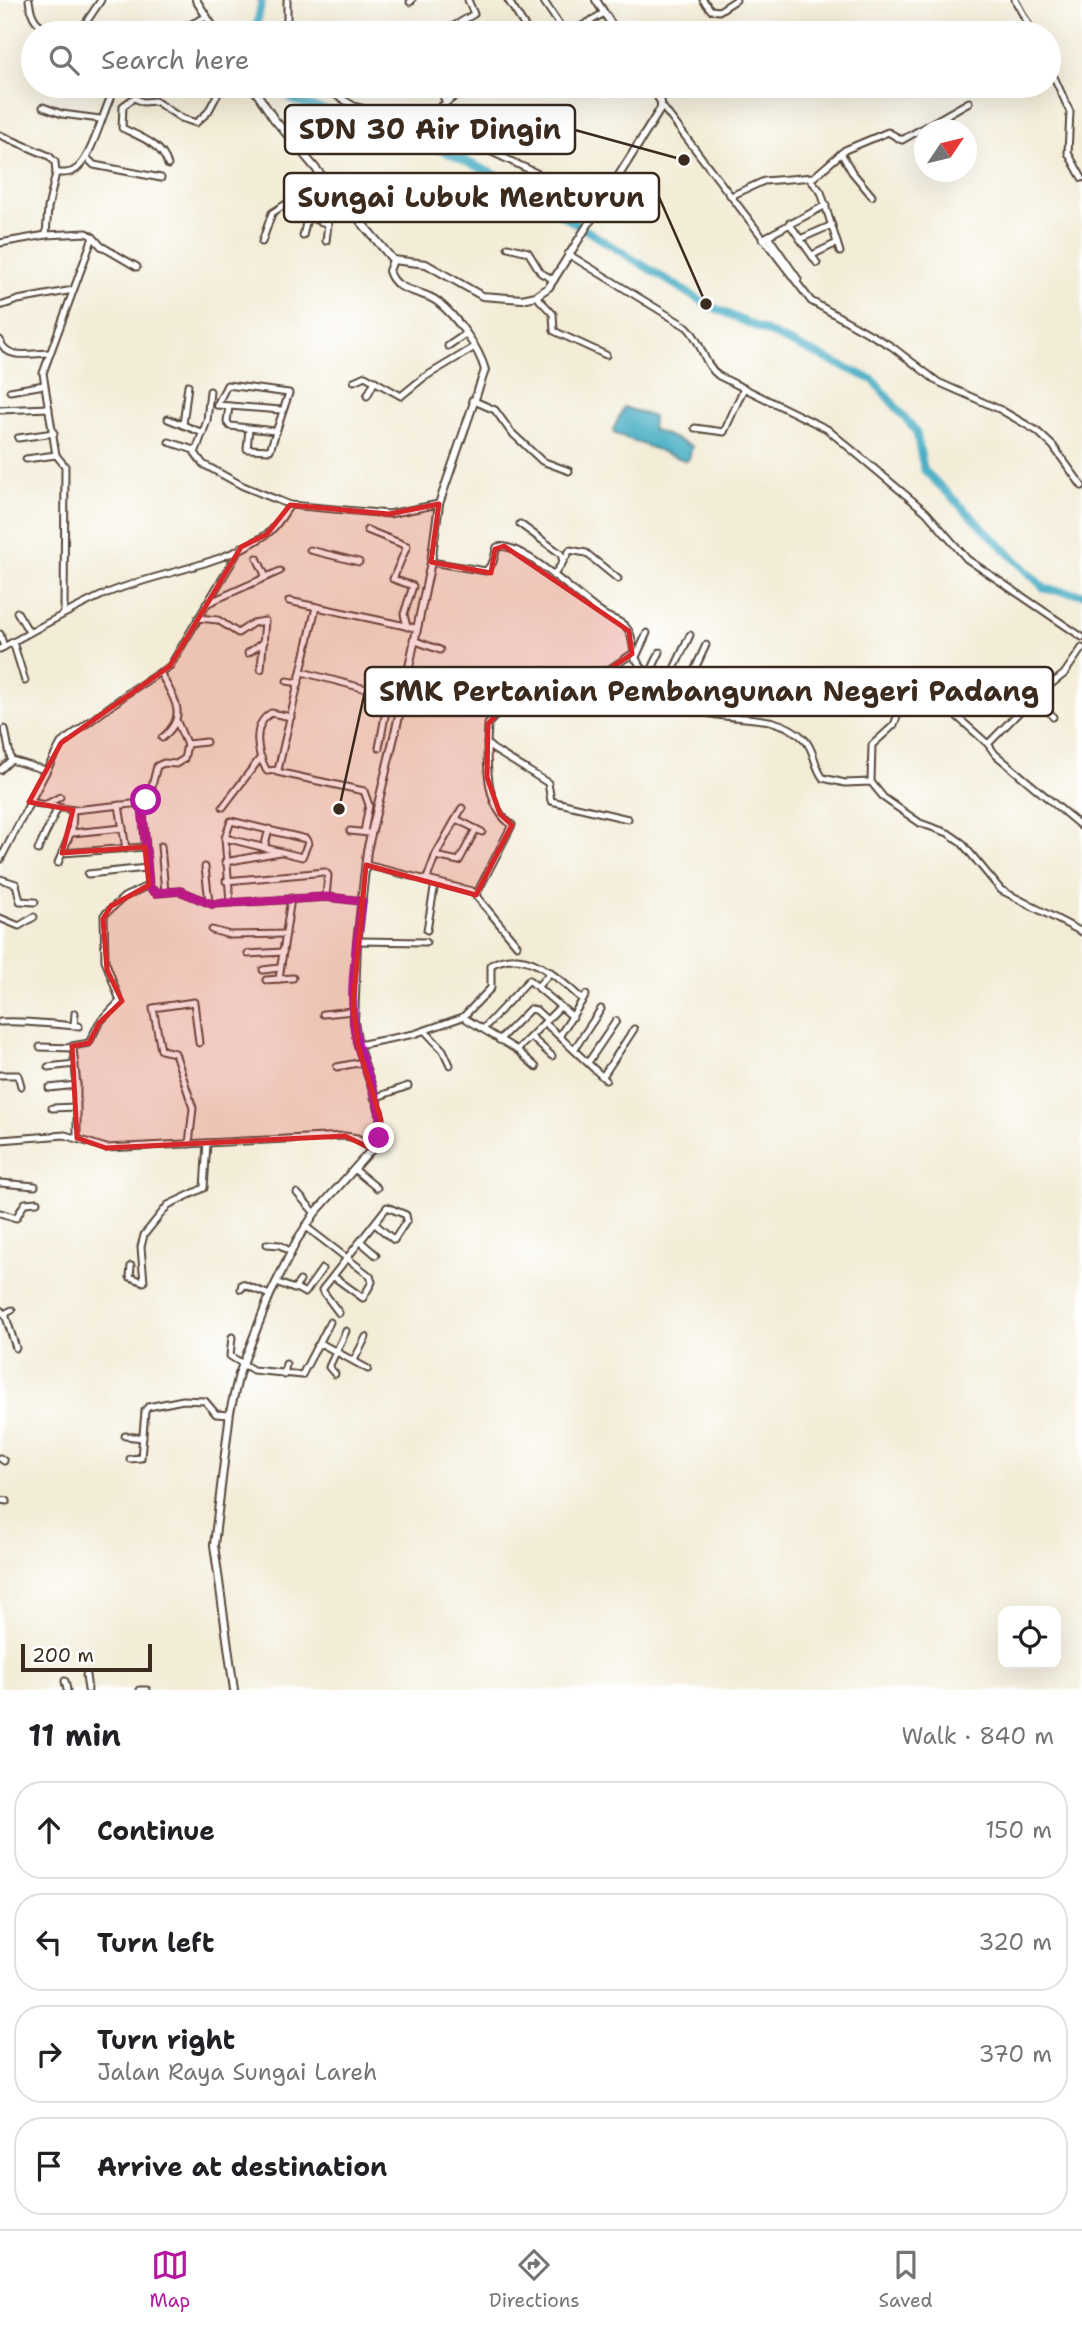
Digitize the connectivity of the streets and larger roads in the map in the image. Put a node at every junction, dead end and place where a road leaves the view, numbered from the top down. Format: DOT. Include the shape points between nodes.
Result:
graph roads {
  1 [pos="29,0"];
  2 [pos="101,0"];
  3 [pos="196,0"];
  4 [pos="287,0"];
  5 [pos="468,0"];
  6 [pos="508,0"];
  7 [pos="542,0"];
  8 [pos="596,0"];
  9 [pos="702,0"];
  10 [pos="736,0"];
  11 [pos="1016,0"];
  12 [pos="604,13"];
  13 [pos="206,17"];
  14 [pos="36,21"];
  15 [pos="87,21"];
  16 [pos="198,21"];
  17 [pos="209,21"];
  18 [pos="287,21"];
  19 [pos="463,21"];
  20 [pos="521,21"];
  21 [pos="558,21"];
  22 [pos="589,21"];
  23 [pos="609,21"];
  24 [pos="1027,21"];
  25 [pos="1061,92"];
  26 [pos="110,98"];
  27 [pos="134,98"];
  28 [pos="134,98"];
  29 [pos="216,98"];
  30 [pos="260,98"];
  31 [pos="341,98"];
  32 [pos="444,98"];
  33 [pos="453,98"];
  34 [pos="658,98"];
  35 [pos="969,102"];
  36 [pos="446,103"];
  37 [pos="662,106"];
  38 [pos="43,107"];
  39 [pos="100,118"];
  40 [pos="426,124"];
  41 [pos="0,135"];
  42 [pos="841,153"];
  43 [pos="86,158"];
  44 [pos="168,165"];
  45 [pos="56,173"];
  46 [pos="321,177"];
  47 [pos="1082,177"];
  48 [pos="161,178"];
  49 [pos="809,178"];
  50 [pos="328,185"];
  51 [pos="731,196"];
  52 [pos="872,196"];
  53 [pos="292,200"];
  54 [pos="602,202"];
  55 [pos="826,205"];
  56 [pos="300,207"];
  57 [pos="615,209"];
  58 [pos="309,214"];
  59 [pos="316,220"];
  60 [pos="789,223"];
  61 [pos="832,225"];
  62 [pos="314,229"];
  63 [pos="46,235"];
  64 [pos="303,236"];
  65 [pos="93,237"];
  66 [pos="765,238"];
  67 [pos="800,239"];
  68 [pos="326,241"];
  69 [pos="262,242"];
  70 [pos="0,243"];
  71 [pos="837,243"];
  72 [pos="508,247"];
  73 [pos="570,252"];
  74 [pos="841,252"];
  75 [pos="812,255"];
  76 [pos="393,260"];
  77 [pos="817,263"];
  78 [pos="137,267"];
  79 [pos="798,279"];
  80 [pos="554,280"];
  81 [pos="73,290"];
  82 [pos="536,296"];
  83 [pos="0,306"];
  84 [pos="464,335"];
  85 [pos="0,340"];
  86 [pos="448,346"];
  87 [pos="473,348"];
  88 [pos="50,353"];
  89 [pos="606,355"];
  90 [pos="354,381"];
  91 [pos="375,381"];
  92 [pos="44,385"];
  93 [pos="188,385"];
  94 [pos="744,388"];
  95 [pos="10,391"];
  96 [pos="210,391"];
  97 [pos="368,396"];
  98 [pos="472,400"];
  99 [pos="214,405"];
  100 [pos="229,406"];
  101 [pos="49,408"];
  102 [pos="0,410"];
  103 [pos="281,410"];
  104 [pos="168,419"];
  105 [pos="183,425"];
  106 [pos="695,428"];
  107 [pos="248,429"];
  108 [pos="275,431"];
  109 [pos="54,433"];
  110 [pos="203,433"];
  111 [pos="18,438"];
  112 [pos="169,442"];
  113 [pos="194,450"];
  114 [pos="56,455"];
  115 [pos="26,459"];
  116 [pos="569,471"];
  117 [pos="1082,486"];
  118 [pos="439,504"];
  119 [pos="290,505"];
  120 [pos="520,524"];
  121 [pos="367,530"];
  122 [pos="241,547"];
  123 [pos="310,550"];
  124 [pos="257,558"];
  125 [pos="564,560"];
  126 [pos="359,562"];
  127 [pos="430,562"];
  128 [pos="280,571"];
  129 [pos="553,576"];
  130 [pos="266,577"];
  131 [pos="618,579"];
  132 [pos="289,601"];
  133 [pos="206,604"];
  134 [pos="316,607"];
  135 [pos="17,612"];
  136 [pos="64,613"];
  137 [pos="198,618"];
  138 [pos="411,628"];
  139 [pos="29,632"];
  140 [pos="647,633"];
  141 [pos="0,634"];
  142 [pos="690,635"];
  143 [pos="1082,637"];
  144 [pos="413,640"];
  145 [pos="13,642"];
  146 [pos="264,642"];
  147 [pos="706,645"];
  148 [pos="2,648"];
  149 [pos="1082,648"];
  150 [pos="440,650"];
  151 [pos="660,652"];
  152 [pos="248,653"];
  153 [pos="634,656"];
  154 [pos="261,669"];
  155 [pos="160,672"];
  156 [pos="302,672"];
  157 [pos="373,672"];
  158 [pos="649,675"];
  159 [pos="406,676"];
  160 [pos="25,681"];
  161 [pos="287,681"];
  162 [pos="299,683"];
  163 [pos="664,690"];
  164 [pos="1037,694"];
  165 [pos="680,701"];
  166 [pos="291,717"];
  167 [pos="1053,718"];
  168 [pos="177,722"];
  169 [pos="5,729"];
  170 [pos="162,738"];
  171 [pos="206,742"];
  172 [pos="187,744"];
  173 [pos="487,744"];
  174 [pos="988,744"];
  175 [pos="379,748"];
  176 [pos="261,757"];
  177 [pos="11,760"];
  178 [pos="0,770"];
  179 [pos="45,770"];
  180 [pos="278,772"];
  181 [pos="870,782"];
  182 [pos="61,797"];
  183 [pos="29,802"];
  184 [pos="142,803"];
  185 [pos="119,804"];
  186 [pos="45,805"];
  187 [pos="58,807"];
  188 [pos="223,807"];
  189 [pos="462,808"];
  190 [pos="73,810"];
  191 [pos="456,819"];
  192 [pos="628,819"];
  193 [pos="1082,827"];
  194 [pos="123,828"];
  195 [pos="269,829"];
  196 [pos="350,831"];
  197 [pos="71,832"];
  198 [pos="368,833"];
  199 [pos="225,838"];
  200 [pos="161,846"];
  201 [pos="145,847"];
  202 [pos="264,848"];
  203 [pos="126,849"];
  204 [pos="38,850"];
  205 [pos="280,852"];
  206 [pos="62,853"];
  207 [pos="435,856"];
  208 [pos="0,860"];
  209 [pos="225,862"];
  210 [pos="58,863"];
  211 [pos="366,865"];
  212 [pos="205,867"];
  213 [pos="147,868"];
  214 [pos="88,874"];
  215 [pos="0,879"];
  216 [pos="226,881"];
  217 [pos="426,881"];
  218 [pos="435,883"];
  219 [pos="149,885"];
  220 [pos="165,892"];
  221 [pos="476,895"];
  222 [pos="327,897"];
  223 [pos="291,898"];
  224 [pos="362,901"];
  225 [pos="35,902"];
  226 [pos="230,902"];
  227 [pos="209,903"];
  228 [pos="34,917"];
  229 [pos="0,918"];
  230 [pos="212,930"];
  231 [pos="427,930"];
  232 [pos="1082,932"];
  233 [pos="286,934"];
  234 [pos="358,941"];
  235 [pos="426,943"];
  236 [pos="517,945"];
  237 [pos="283,952"];
  238 [pos="248,954"];
  239 [pos="279,968"];
  240 [pos="263,970"];
  241 [pos="551,972"];
  242 [pos="293,978"];
  243 [pos="279,979"];
  244 [pos="266,980"];
  245 [pos="538,986"];
  246 [pos="560,1007"];
  247 [pos="601,1009"];
  248 [pos="354,1011"];
  249 [pos="75,1013"];
  250 [pos="323,1014"];
  251 [pos="463,1017"];
  252 [pos="573,1017"];
  253 [pos="546,1021"];
  254 [pos="616,1021"];
  255 [pos="0,1022"];
  256 [pos="483,1029"];
  257 [pos="634,1029"];
  258 [pos="425,1031"];
  259 [pos="560,1035"];
  260 [pos="531,1037"];
  261 [pos="499,1041"];
  262 [pos="199,1043"];
  263 [pos="358,1045"];
  264 [pos="72,1046"];
  265 [pos="40,1047"];
  266 [pos="575,1048"];
  267 [pos="517,1050"];
  268 [pos="552,1056"];
  269 [pos="589,1061"];
  270 [pos="363,1062"];
  271 [pos="75,1064"];
  272 [pos="450,1065"];
  273 [pos="48,1067"];
  274 [pos="337,1067"];
  275 [pos="536,1067"];
  276 [pos="0,1076"];
  277 [pos="77,1085"];
  278 [pos="22,1086"];
  279 [pos="408,1086"];
  280 [pos="49,1088"];
  281 [pos="374,1098"];
  282 [pos="76,1107"];
  283 [pos="52,1108"];
  284 [pos="77,1138"];
  285 [pos="0,1140"];
  286 [pos="207,1143"];
  287 [pos="189,1144"];
  288 [pos="372,1149"];
  289 [pos="354,1169"];
  290 [pos="0,1183"];
  291 [pos="35,1186"];
  292 [pos="377,1188"];
  293 [pos="296,1193"];
  294 [pos="37,1202"];
  295 [pos="0,1213"];
  296 [pos="315,1213"];
  297 [pos="375,1224"];
  298 [pos="305,1226"];
  299 [pos="361,1242"];
  300 [pos="267,1244"];
  301 [pos="291,1252"];
  302 [pos="376,1255"];
  303 [pos="348,1259"];
  304 [pos="131,1266"];
  305 [pos="321,1269"];
  306 [pos="334,1277"];
  307 [pos="276,1282"];
  308 [pos="300,1282"];
  309 [pos="296,1288"];
  310 [pos="241,1289"];
  311 [pos="271,1295"];
  312 [pos="12,1310"];
  313 [pos="3,1312"];
  314 [pos="339,1313"];
  315 [pos="330,1322"];
  316 [pos="346,1331"];
  317 [pos="232,1337"];
  318 [pos="366,1337"];
  319 [pos="319,1344"];
  320 [pos="16,1348"];
  321 [pos="336,1351"];
  322 [pos="354,1360"];
  323 [pos="286,1364"];
  324 [pos="243,1365"];
  325 [pos="368,1369"];
  326 [pos="335,1374"];
  327 [pos="284,1375"];
  328 [pos="229,1415"];
  329 [pos="125,1436"];
  330 [pos="143,1438"];
  331 [pos="130,1459"];
  332 [pos="86,1675"];
  333 [pos="65,1681"];
  334 [pos="67,1690"];
  335 [pos="88,1690"];
  336 [pos="139,1690"];
  337 [pos="147,1690"];
  338 [pos="234,1690"];
  1 -- 14 [label="street"];
  2 -- 15 [label="street"];
  3 -- 13 [label="street"];
  4 -- 18 [label="street"];
  5 -- 19 [label="street" via="474,15"];
  6 -- 20 [label="street"];
  7 -- 21 [label="street"];
  8 -- 12 [label="street"];
  9 -- 10 [label="street" via="711,10 719,11"];
  11 -- 24 [label="street"];
  12 -- 22 [label="street"];
  12 -- 23 [label="street"];
  13 -- 16 [label="street"];
  13 -- 17 [label="street"];
  25 -- 47 [label="street" via="1070,112 1068,153"];
  26 -- 39 [label="street"];
  27 -- 29 [label="street" via="155,101 196,123"];
  28 -- 44 [label="street" via="123,106 122,128 142,135"];
  30 -- 46 [label="street"];
  31 -- 40 [label="street" via="354,106"];
  32 -- 36 [label="street"];
  33 -- 36 [label="street"];
  34 -- 37 [label="street"];
  35 -- 42 [label="street" via="902,140 888,132"];
  36 -- 40 [label="street" via="428,116"];
  37 -- 51 [label="street"];
  37 -- 54 [label="street"];
  38 -- 39 [label="street"];
  39 -- 43 [label="street"];
  40 -- 54 [label="street"];
  41 -- 45 [label="street" via="49,156"];
  42 -- 49 [label="street"];
  42 -- 52 [label="street"];
  43 -- 45 [label="street" via="74,171"];
  43 -- 48 [label="street" via="94,165"];
  45 -- 63 [label="street"];
  46 -- 50 [label="street"];
  46 -- 53 [label="street"];
  49 -- 51 [label="street" via="764,181"];
  49 -- 55 [label="street"];
  50 -- 56 [label="street"];
  50 -- 76 [label="street"];
  51 -- 66 [label="street"];
  53 -- 56 [label="street"];
  53 -- 69 [label="street" via="272,213"];
  54 -- 57 [label="street"];
  54 -- 73 [label="street"];
  55 -- 60 [label="street"];
  55 -- 61 [label="street"];
  56 -- 58 [label="street"];
  58 -- 59 [label="street"];
  58 -- 64 [label="street"];
  59 -- 62 [label="street"];
  59 -- 68 [label="street" via="329,225"];
  60 -- 66 [label="street"];
  60 -- 67 [label="street"];
  61 -- 67 [label="street"];
  61 -- 71 [label="street"];
  63 -- 65 [label="street" via="87,233"];
  63 -- 70 [label="street"];
  65 -- 78 [label="street"];
  65 -- 81 [label="street"];
  66 -- 79 [label="street"];
  66 -- 117 [label="street" via="816,306 891,346 938,382 1037,431 1054,446"];
  67 -- 75 [label="street"];
  71 -- 74 [label="street"];
  71 -- 75 [label="street"];
  72 -- 80 [label="street" via="528,252 541,273"];
  73 -- 80 [label="street"];
  73 -- 94 [label="street" via="687,327 708,365"];
  75 -- 77 [label="street"];
  76 -- 82 [label="street" via="426,264 482,296"];
  76 -- 84 [label="street" via="388,271 396,284 439,303"];
  80 -- 82 [label="street"];
  81 -- 83 [label="street"];
  81 -- 88 [label="street"];
  82 -- 89 [label="street" via="553,314 554,331"];
  84 -- 86 [label="street"];
  84 -- 87 [label="street"];
  85 -- 88 [label="street" via="10,354"];
  87 -- 91 [label="street" via="401,396"];
  87 -- 98 [label="street" via="485,370"];
  88 -- 92 [label="street"];
  90 -- 91 [label="street" via="363,376"];
  91 -- 97 [label="street"];
  92 -- 95 [label="street"];
  92 -- 101 [label="street"];
  93 -- 105 [label="street"];
  94 -- 106 [label="street" via="724,432"];
  94 -- 143 [label="street" via="827,429 926,512 967,559"];
  96 -- 99 [label="street"];
  98 -- 116 [label="street" via="495,410 542,461"];
  98 -- 118 [label="street"];
  99 -- 100 [label="street"];
  99 -- 103 [label="street" via="230,384 287,391"];
  99 -- 110 [label="street"];
  100 -- 103 [label="street"];
  100 -- 107 [label="street" via="229,425"];
  101 -- 102 [label="street"];
  101 -- 109 [label="street"];
  103 -- 108 [label="street"];
  104 -- 105 [label="street"];
  105 -- 110 [label="street"];
  107 -- 108 [label="street"];
  107 -- 108 [label="street" via="246,447 250,451 270,450"];
  109 -- 111 [label="street"];
  109 -- 114 [label="street"];
  110 -- 113 [label="street"];
  112 -- 113 [label="street"];
  113 -- 119 [label="street" via="203,464"];
  114 -- 115 [label="street"];
  114 -- 136 [label="street" via="65,466"];
  118 -- 119 [label="street" via="389,514"];
  118 -- 127 [label="street"];
  119 -- 122 [label="street" via="272,530"];
  120 -- 125 [label="street" via="559,551"];
  121 -- 138 [label="street" via="407,546 393,579 412,586 404,614"];
  122 -- 133 [label="street"];
  122 -- 136 [label="street"];
  123 -- 126 [label="street"];
  124 -- 130 [label="street"];
  125 -- 129 [label="street"];
  125 -- 131 [label="street" via="570,550 582,552"];
  127 -- 129 [label="street" via="486,571 500,545 519,552"];
  127 -- 138 [label="street"];
  128 -- 130 [label="street"];
  129 -- 153 [label="street" via="625,626"];
  130 -- 133 [label="street"];
  132 -- 134 [label="street"];
  133 -- 137 [label="street"];
  134 -- 138 [label="street"];
  134 -- 156 [label="street"];
  135 -- 139 [label="street"];
  136 -- 139 [label="street"];
  137 -- 146 [label="street" via="218,620 238,633 263,620"];
  137 -- 155 [label="street" via="170,666"];
  138 -- 144 [label="street"];
  139 -- 145 [label="street"];
  140 -- 153 [label="street"];
  141 -- 148 [label="street"];
  142 -- 163 [label="street"];
  144 -- 150 [label="street"];
  144 -- 159 [label="street"];
  145 -- 148 [label="street"];
  145 -- 160 [label="street"];
  146 -- 152 [label="street"];
  146 -- 154 [label="street"];
  147 -- 165 [label="street"];
  149 -- 164 [label="street" via="1064,674"];
  151 -- 158 [label="street"];
  153 -- 158 [label="street"];
  153 -- 173 [label="street" via="608,670 571,677 546,671 533,674 488,724"];
  155 -- 168 [label="street" via="177,705"];
  155 -- 179 [label="street" via="70,734"];
  156 -- 162 [label="street"];
  156 -- 175 [label="street" via="388,695"];
  157 -- 159 [label="street"];
  158 -- 163 [label="street"];
  159 -- 198 [label="street"];
  161 -- 162 [label="street"];
  162 -- 166 [label="street"];
  163 -- 165 [label="street"];
  164 -- 167 [label="street"];
  164 -- 174 [label="street"];
  165 -- 181 [label="street" via="697,711 762,719 785,727 811,748 821,777 833,782"];
  166 -- 176 [label="street" via="266,716 257,737"];
  166 -- 180 [label="street"];
  168 -- 170 [label="street"];
  168 -- 172 [label="street"];
  169 -- 177 [label="street"];
  171 -- 172 [label="street"];
  172 -- 184 [label="street" via="182,762 157,766"];
  173 -- 192 [label="street" via="548,783 554,803"];
  173 -- 221 [label="street" via="487,778 500,814 512,825"];
  174 -- 181 [label="street" via="918,682 905,695 894,725 872,745"];
  174 -- 193 [label="street"];
  176 -- 180 [label="street" via="268,771"];
  176 -- 188 [label="street"];
  177 -- 178 [label="street"];
  177 -- 179 [label="street"];
  179 -- 183 [label="street"];
  180 -- 198 [label="street" via="364,791 369,805"];
  181 -- 232 [label="street" via="920,823 961,842 1001,890"];
  182 -- 186 [label="street"];
  183 -- 186 [label="street"];
  183 -- 208 [label="street"];
  184 -- 185 [label="street"];
  184 -- 201 [label="street"];
  185 -- 190 [label="street"];
  185 -- 194 [label="street"];
  186 -- 187 [label="street"];
  187 -- 190 [label="street"];
  187 -- 204 [label="street"];
  189 -- 191 [label="street"];
  190 -- 197 [label="street"];
  191 -- 207 [label="street"];
  191 -- 207 [label="street" via="479,830 458,861"];
  194 -- 197 [label="street"];
  194 -- 203 [label="street"];
  195 -- 199 [label="street" via="232,820"];
  195 -- 202 [label="street"];
  195 -- 205 [label="street" via="308,841 302,857"];
  196 -- 198 [label="street"];
  197 -- 206 [label="street"];
  198 -- 211 [label="street"];
  199 -- 202 [label="street"];
  199 -- 209 [label="street"];
  200 -- 220 [label="street"];
  201 -- 203 [label="street"];
  201 -- 213 [label="street"];
  202 -- 205 [label="street"];
  203 -- 206 [label="street"];
  205 -- 209 [label="street"];
  206 -- 210 [label="street"];
  207 -- 217 [label="street"];
  209 -- 216 [label="street"];
  211 -- 217 [label="street"];
  211 -- 224 [label="street"];
  212 -- 227 [label="street"];
  213 -- 214 [label="street"];
  213 -- 219 [label="street"];
  215 -- 225 [label="street" via="16,884 20,901"];
  216 -- 222 [label="street" via="325,872"];
  216 -- 226 [label="street"];
  217 -- 218 [label="street"];
  218 -- 221 [label="street"];
  218 -- 231 [label="street"];
  219 -- 220 [label="street" via="156,893"];
  219 -- 264 [label="street" via="124,897 104,915 105,960 119,1003 99,1023 89,1043"];
  220 -- 227 [label="street" via="180,891"];
  221 -- 236 [label="street"];
  222 -- 223 [label="street"];
  222 -- 224 [label="street"];
  223 -- 226 [label="street"];
  223 -- 233 [label="street"];
  224 -- 234 [label="street"];
  226 -- 227 [label="street"];
  228 -- 229 [label="street" via="19,926"];
  230 -- 233 [label="street" via="230,935"];
  233 -- 237 [label="street"];
  234 -- 235 [label="street"];
  234 -- 248 [label="street"];
  237 -- 238 [label="street"];
  237 -- 239 [label="street"];
  239 -- 240 [label="street"];
  239 -- 243 [label="street"];
  241 -- 245 [label="street"];
  241 -- 251 [label="street" via="517,957 493,963 491,988"];
  241 -- 252 [label="street" via="585,998"];
  242 -- 243 [label="street"];
  243 -- 244 [label="street"];
  245 -- 246 [label="street"];
  245 -- 256 [label="street" via="527,980"];
  246 -- 252 [label="street"];
  246 -- 253 [label="street"];
  247 -- 266 [label="street"];
  248 -- 250 [label="street"];
  248 -- 263 [label="street"];
  249 -- 255 [label="street" via="77,1026"];
  251 -- 256 [label="street"];
  251 -- 258 [label="street"];
  252 -- 259 [label="street"];
  253 -- 259 [label="street"];
  253 -- 260 [label="street"];
  253 -- 261 [label="street" via="530,1009"];
  254 -- 269 [label="street"];
  256 -- 261 [label="street"];
  257 -- 269 [label="street" via="605,1078"];
  258 -- 263 [label="street"];
  258 -- 272 [label="street"];
  259 -- 266 [label="street"];
  260 -- 267 [label="street"];
  260 -- 268 [label="street"];
  261 -- 267 [label="street"];
  262 -- 287 [label="street" via="194,1002 153,1008 161,1050 175,1053 193,1108"];
  263 -- 270 [label="street"];
  264 -- 265 [label="street"];
  264 -- 271 [label="street"];
  266 -- 269 [label="street"];
  267 -- 275 [label="street"];
  270 -- 274 [label="street"];
  270 -- 281 [label="street"];
  271 -- 273 [label="street"];
  271 -- 277 [label="street"];
  276 -- 278 [label="street" via="21,1075"];
  277 -- 280 [label="street"];
  277 -- 282 [label="street"];
  279 -- 281 [label="street"];
  281 -- 288 [label="street" via="382,1127"];
  282 -- 283 [label="street"];
  282 -- 284 [label="street"];
  284 -- 285 [label="street" via="55,1135"];
  284 -- 287 [label="street" via="106,1148"];
  286 -- 287 [label="street"];
  286 -- 288 [label="street" via="345,1136"];
  286 -- 304 [label="street" via="204,1188 168,1205 144,1235 144,1282 130,1277"];
  288 -- 289 [label="street"];
  289 -- 292 [label="street"];
  289 -- 296 [label="street"];
  290 -- 291 [label="street"];
  293 -- 296 [label="street"];
  294 -- 295 [label="street" via="25,1203 18,1217"];
  296 -- 298 [label="street"];
  297 -- 297 [label="street" via="388,1206 407,1217 394,1240"];
  297 -- 299 [label="street"];
  298 -- 301 [label="street"];
  298 -- 303 [label="street"];
  299 -- 302 [label="street"];
  299 -- 303 [label="street"];
  300 -- 301 [label="street"];
  301 -- 307 [label="street"];
  303 -- 306 [label="street"];
  303 -- 306 [label="street" via="372,1279 365,1296"];
  305 -- 309 [label="street" via="305,1293"];
  306 -- 314 [label="street" via="322,1293"];
  307 -- 309 [label="street"];
  307 -- 311 [label="street"];
  308 -- 309 [label="street"];
  310 -- 311 [label="street" via="248,1284"];
  311 -- 324 [label="street"];
  312 -- 313 [label="street"];
  313 -- 320 [label="street"];
  315 -- 319 [label="street"];
  316 -- 321 [label="street"];
  317 -- 324 [label="street" via="230,1354"];
  318 -- 322 [label="street"];
  319 -- 321 [label="street"];
  319 -- 327 [label="street" via="304,1374"];
  321 -- 322 [label="street"];
  321 -- 326 [label="street" via="329,1369"];
  322 -- 325 [label="street"];
  323 -- 327 [label="street"];
  324 -- 327 [label="street"];
  324 -- 328 [label="street"];
  328 -- 330 [label="street" via="215,1413 205,1401 188,1399 150,1406 145,1411"];
  328 -- 338 [label="street" via="215,1545"];
  329 -- 330 [label="street"];
  330 -- 331 [label="street" via="141,1458"];
  332 -- 335 [label="street"];
  333 -- 334 [label="street"];
  336 -- 337 [label="street"];
}
